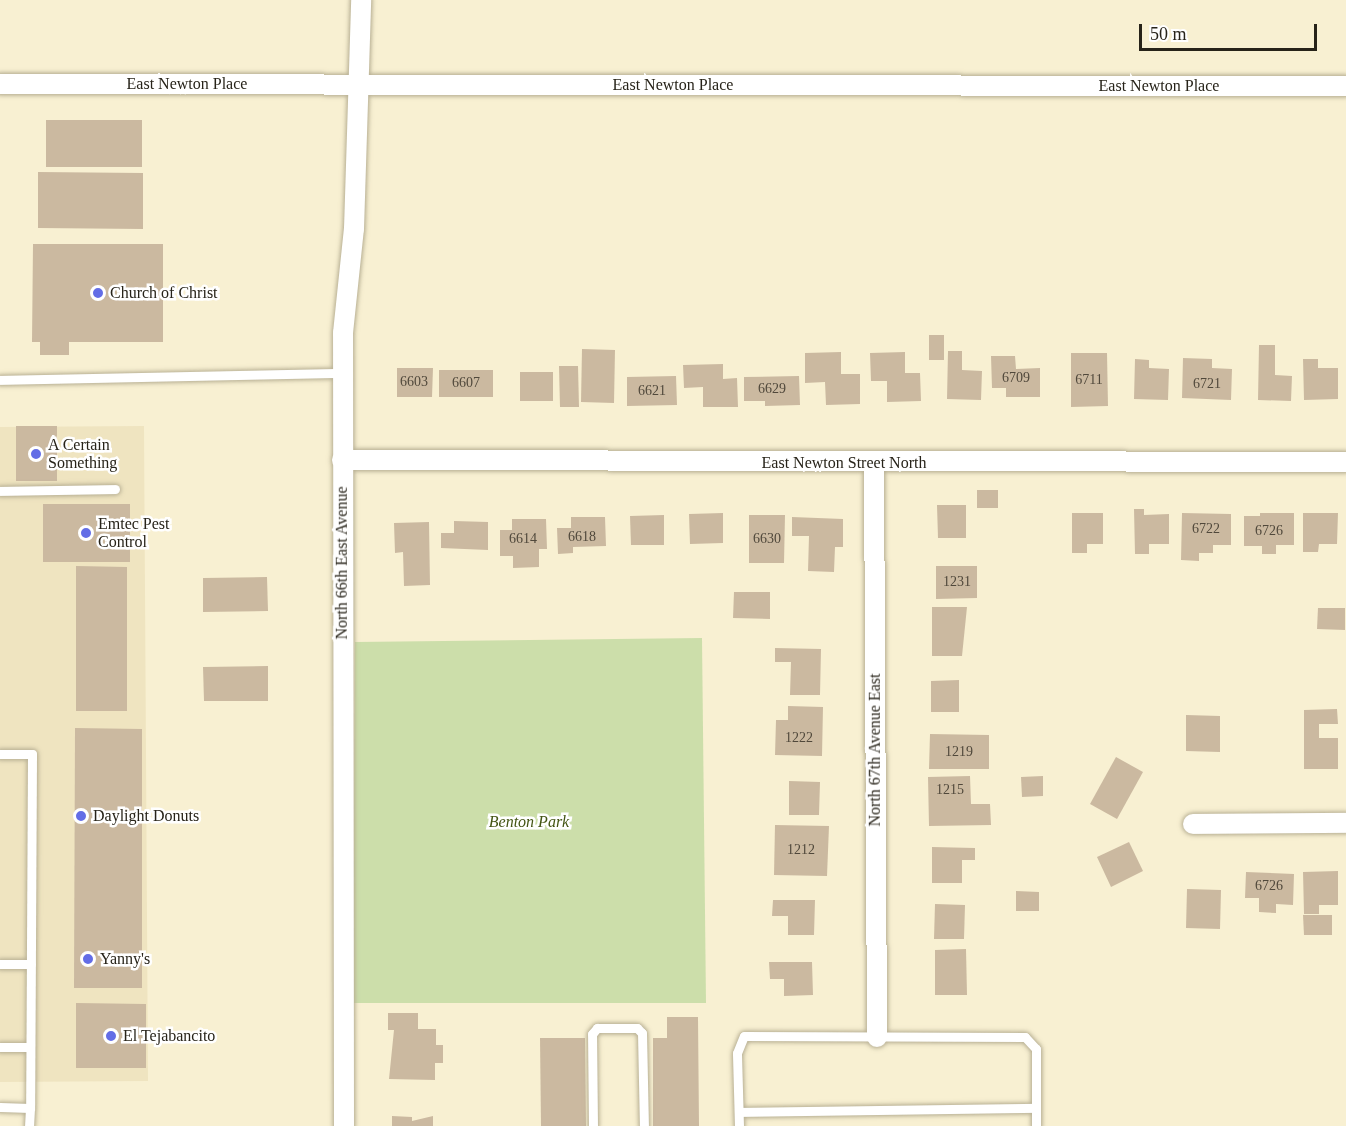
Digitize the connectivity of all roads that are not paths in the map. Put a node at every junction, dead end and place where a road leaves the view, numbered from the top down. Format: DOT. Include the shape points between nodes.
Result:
graph roads {
  1 [pos="361,0"];
  2 [pos="0,84"];
  3 [pos="358,85"];
  4 [pos="1346,86"];
  5 [pos="343,373"];
  6 [pos="0,380"];
  7 [pos="342,460"];
  8 [pos="1346,462"];
  9 [pos="874,463"];
  10 [pos="115,489"];
  11 [pos="0,490"];
  12 [pos="0,754"];
  13 [pos="1346,823"];
  14 [pos="1193,824"];
  15 [pos="0,964"];
  16 [pos="30,964"];
  17 [pos="877,1037"];
  18 [pos="0,1047"];
  19 [pos="30,1047"];
  20 [pos="0,1107"];
  21 [pos="30,1108"];
  22 [pos="1036,1108"];
  23 [pos="739,1112"];
  24 [pos="29,1126"];
  25 [pos="344,1126"];
  26 [pos="593,1126"];
  27 [pos="644,1126"];
  28 [pos="739,1126"];
  29 [pos="1036,1126"];
  1 -- 3 [label="street, North 66th East Avenue"];
  2 -- 3 [label="street, East Newton Place"];
  3 -- 4 [label="street, East Newton Place"];
  3 -- 5 [label="street, North 66th East Avenue" via="354,229 345,304"];
  5 -- 6 [label="lane"];
  5 -- 7 [label="street, North 66th East Avenue"];
  7 -- 9 [label="street, East Newton Street North"];
  7 -- 25 [label="street, North 66th East Avenue"];
  8 -- 9 [label="street, East Newton Street North"];
  9 -- 17 [label="street, North 67th Avenue East"];
  10 -- 11 [label="lane"];
  12 -- 16 [label="lane" via="32,754"];
  13 -- 14 [label="street"];
  15 -- 16 [label="lane"];
  16 -- 19 [label="lane"];
  17 -- 22 [label="lane" via="1025,1037 1036,1049"];
  17 -- 23 [label="lane" via="744,1036 737,1053"];
  18 -- 19 [label="lane"];
  19 -- 21 [label="lane"];
  20 -- 21 [label="lane"];
  21 -- 24 [label="lane"];
  22 -- 23 [label="lane"];
  22 -- 29 [label="lane"];
  23 -- 28 [label="lane"];
  26 -- 27 [label="lane" via="592,1034 597,1028 637,1028 642,1033"];
}
